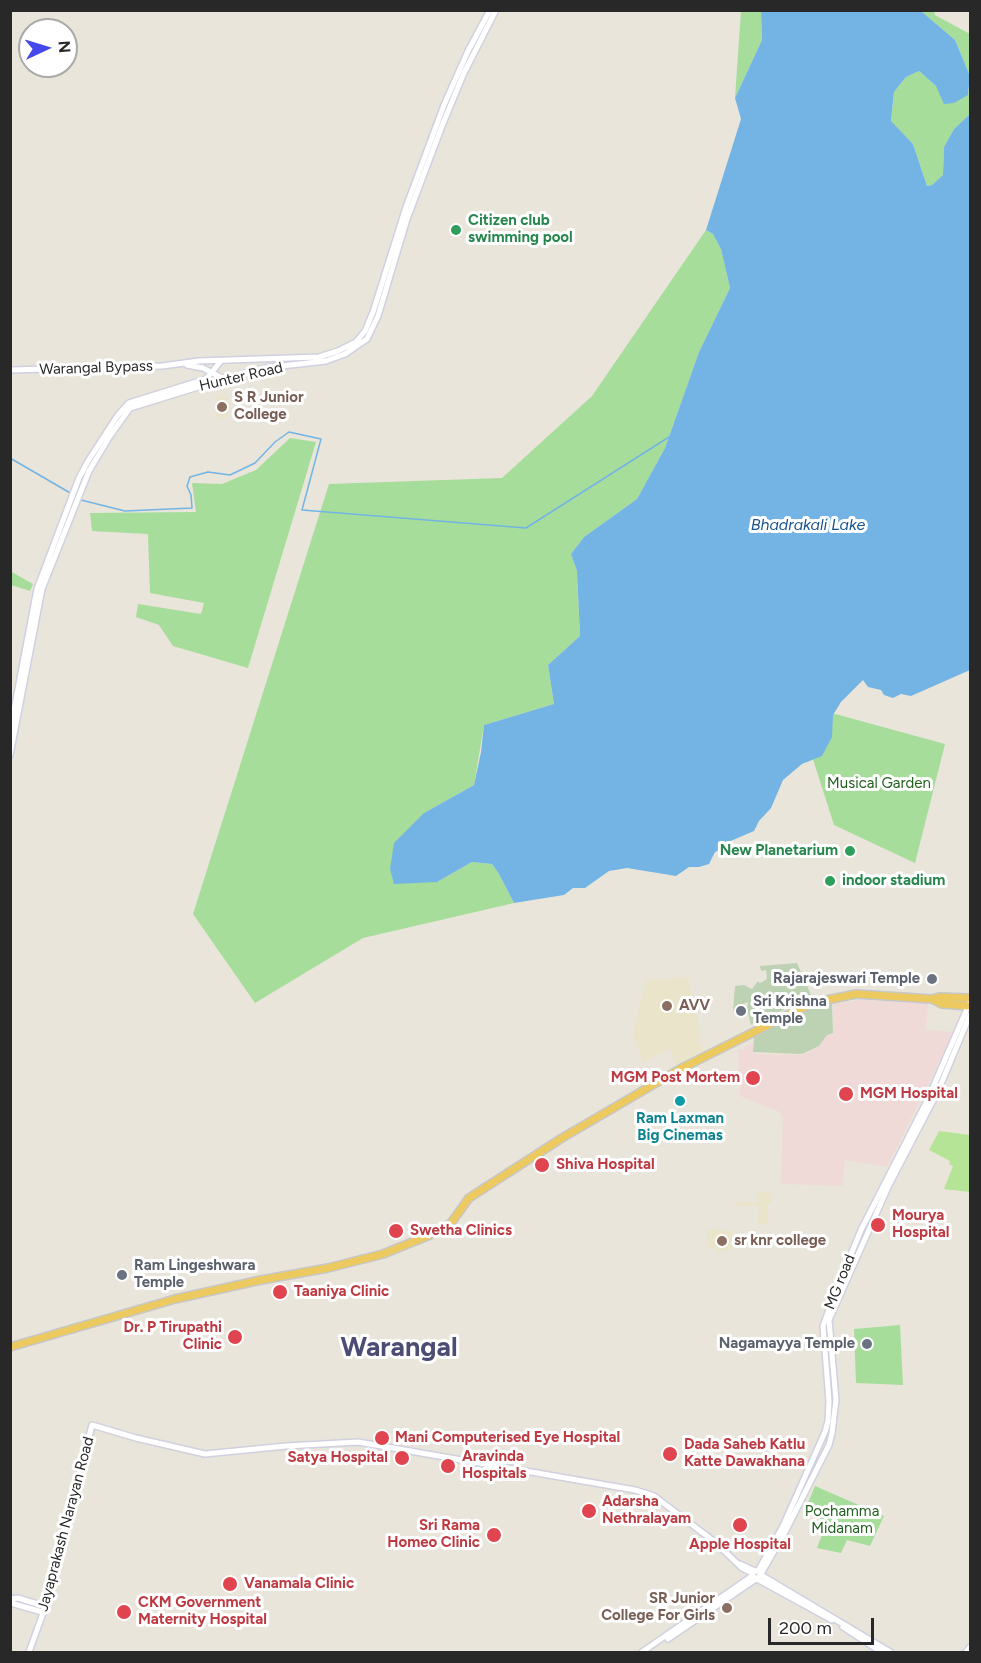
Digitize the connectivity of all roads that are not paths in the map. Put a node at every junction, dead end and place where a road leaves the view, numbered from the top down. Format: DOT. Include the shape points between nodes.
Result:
graph roads {
  1 [pos="490,10"];
  2 [pos="496,10"];
  3 [pos="486,23"];
  4 [pos="221,361"];
  5 [pos="246,361"];
  6 [pos="182,364"];
  7 [pos="10,370"];
  8 [pos="213,372"];
  9 [pos="248,372"];
  10 [pos="224,379"];
  11 [pos="82,479"];
  12 [pos="64,525"];
  13 [pos="10,731"];
  14 [pos="10,755"];
  15 [pos="970,1003"];
  16 [pos="970,1015"];
  17 [pos="10,1347"];
  18 [pos="757,1575"];
  19 [pos="11,1599"];
  20 [pos="43,1609"];
  21 [pos="970,1647"];
  22 [pos="29,1653"];
  23 [pos="642,1653"];
  24 [pos="648,1653"];
  25 [pos="881,1653"];
  26 [pos="890,1653"];
  27 [pos="966,1653"];
  1 -- 3 [label="main road, Hunter Road"];
  2 -- 3 [label="main road, Hunter Road"];
  3 -- 5 [label="main road, Hunter Road" via="457,76 423,160 373,312 361,337 323,357"];
  3 -- 9 [label="main road, Hunter Road" via="442,126 367,339 326,361"];
  4 -- 5 [label="main road, Hunter Road"];
  4 -- 6 [label="main road, Warangal Bypass"];
  4 -- 8 [label="main road, Hunter Road"];
  5 -- 9 [label="main road"];
  6 -- 7 [label="main road, Warangal Bypass"];
  6 -- 8 [label="main road, Warangal Bypass"];
  8 -- 10 [label="main road, Warangal Bypass"];
  8 -- 11 [label="main road, Hunter Road" via="206,379 129,403 92,454"];
  9 -- 10 [label="main road, Hunter Road"];
  10 -- 11 [label="main road, Hunter Road" via="130,408"];
  11 -- 12 [label="main road, Hunter Road"];
  12 -- 13 [label="main road, Hunter Road" via="37,589"];
  12 -- 14 [label="main road, Hunter Road" via="42,589"];
  15 -- 17 [label="highway" via="942,1004 932,999 856,994 812,1003 680,1069 562,1138 469,1198 451,1223 430,1235 383,1254 175,1299"];
  15 -- 18 [label="main road, MG road" via="927,1101 861,1230 826,1317 823,1326 828,1421 783,1526"];
  16 -- 18 [label="main road, MG road" via="829,1320 836,1400 829,1445 785,1532"];
  18 -- 20 [label="main road, Jayaprakash Narayan Road" via="742,1568 654,1496 635,1490 358,1442 205,1454 92,1425"];
  18 -- 23 [label="main road"];
  18 -- 24 [label="main road"];
  18 -- 25 [label="main road"];
  18 -- 26 [label="main road"];
  19 -- 20 [label="main road" via="14,1604"];
  20 -- 22 [label="main road, Jayaprakash Narayan Road"];
  21 -- 27 [label="main road"];
}
